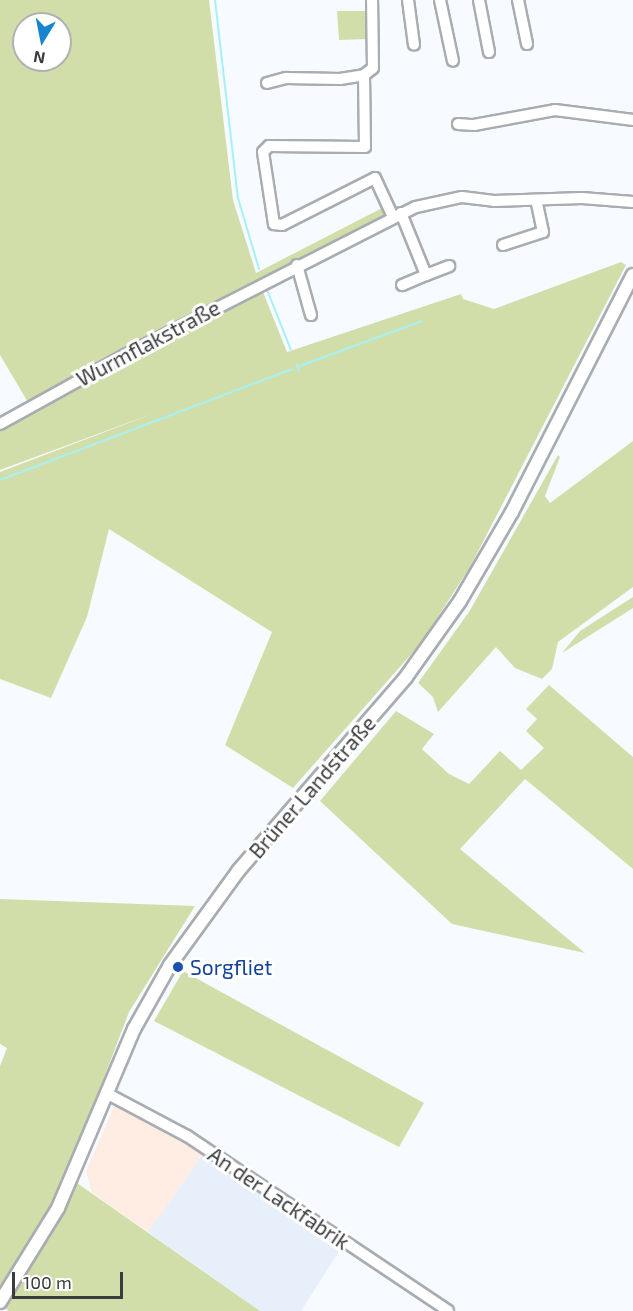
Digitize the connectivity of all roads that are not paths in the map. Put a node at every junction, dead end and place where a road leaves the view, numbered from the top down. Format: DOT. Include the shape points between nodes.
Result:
graph roads {
  1 [pos="372,0"];
  2 [pos="408,0"];
  3 [pos="440,0"];
  4 [pos="479,0"];
  5 [pos="518,0"];
  6 [pos="527,44"];
  7 [pos="414,45"];
  8 [pos="489,52"];
  9 [pos="453,61"];
  10 [pos="364,75"];
  11 [pos="267,83"];
  12 [pos="633,120"];
  13 [pos="458,124"];
  14 [pos="536,200"];
  15 [pos="633,202"];
  16 [pos="397,215"];
  17 [pos="503,245"];
  18 [pos="297,266"];
  19 [pos="449,266"];
  20 [pos="426,275"];
  21 [pos="633,275"];
  22 [pos="402,285"];
  23 [pos="311,315"];
  24 [pos="0,424"];
  25 [pos="106,1093"];
  26 [pos="0,1302"];
  27 [pos="448,1311"];
  1 -- 10 [label="street" via="376,57 373,69"];
  2 -- 7 [label="street"];
  3 -- 9 [label="street"];
  4 -- 8 [label="street"];
  5 -- 6 [label="street"];
  10 -- 11 [label="street"];
  10 -- 16 [label="street" via="364,147 269,146 263,152 274,224 282,225 375,178"];
  12 -- 13 [label="street" via="555,110 474,125"];
  14 -- 15 [label="street, Wurmflakstraße"];
  14 -- 16 [label="street, Wurmflakstraße" via="450,197"];
  14 -- 17 [label="street" via="543,232"];
  16 -- 18 [label="street, Wurmflakstraße"];
  16 -- 20 [label="street"];
  18 -- 23 [label="street"];
  18 -- 24 [label="street, Wurmflakstraße"];
  19 -- 20 [label="street"];
  20 -- 22 [label="street"];
  21 -- 25 [label="main road, Brüner Landstraße" via="512,512 460,601 392,694 195,927 147,1003"];
  25 -- 26 [label="main road, Brüner Landstraße" via="58,1208"];
  25 -- 27 [label="street, An der Lackfabrik" via="187,1136"];
}
